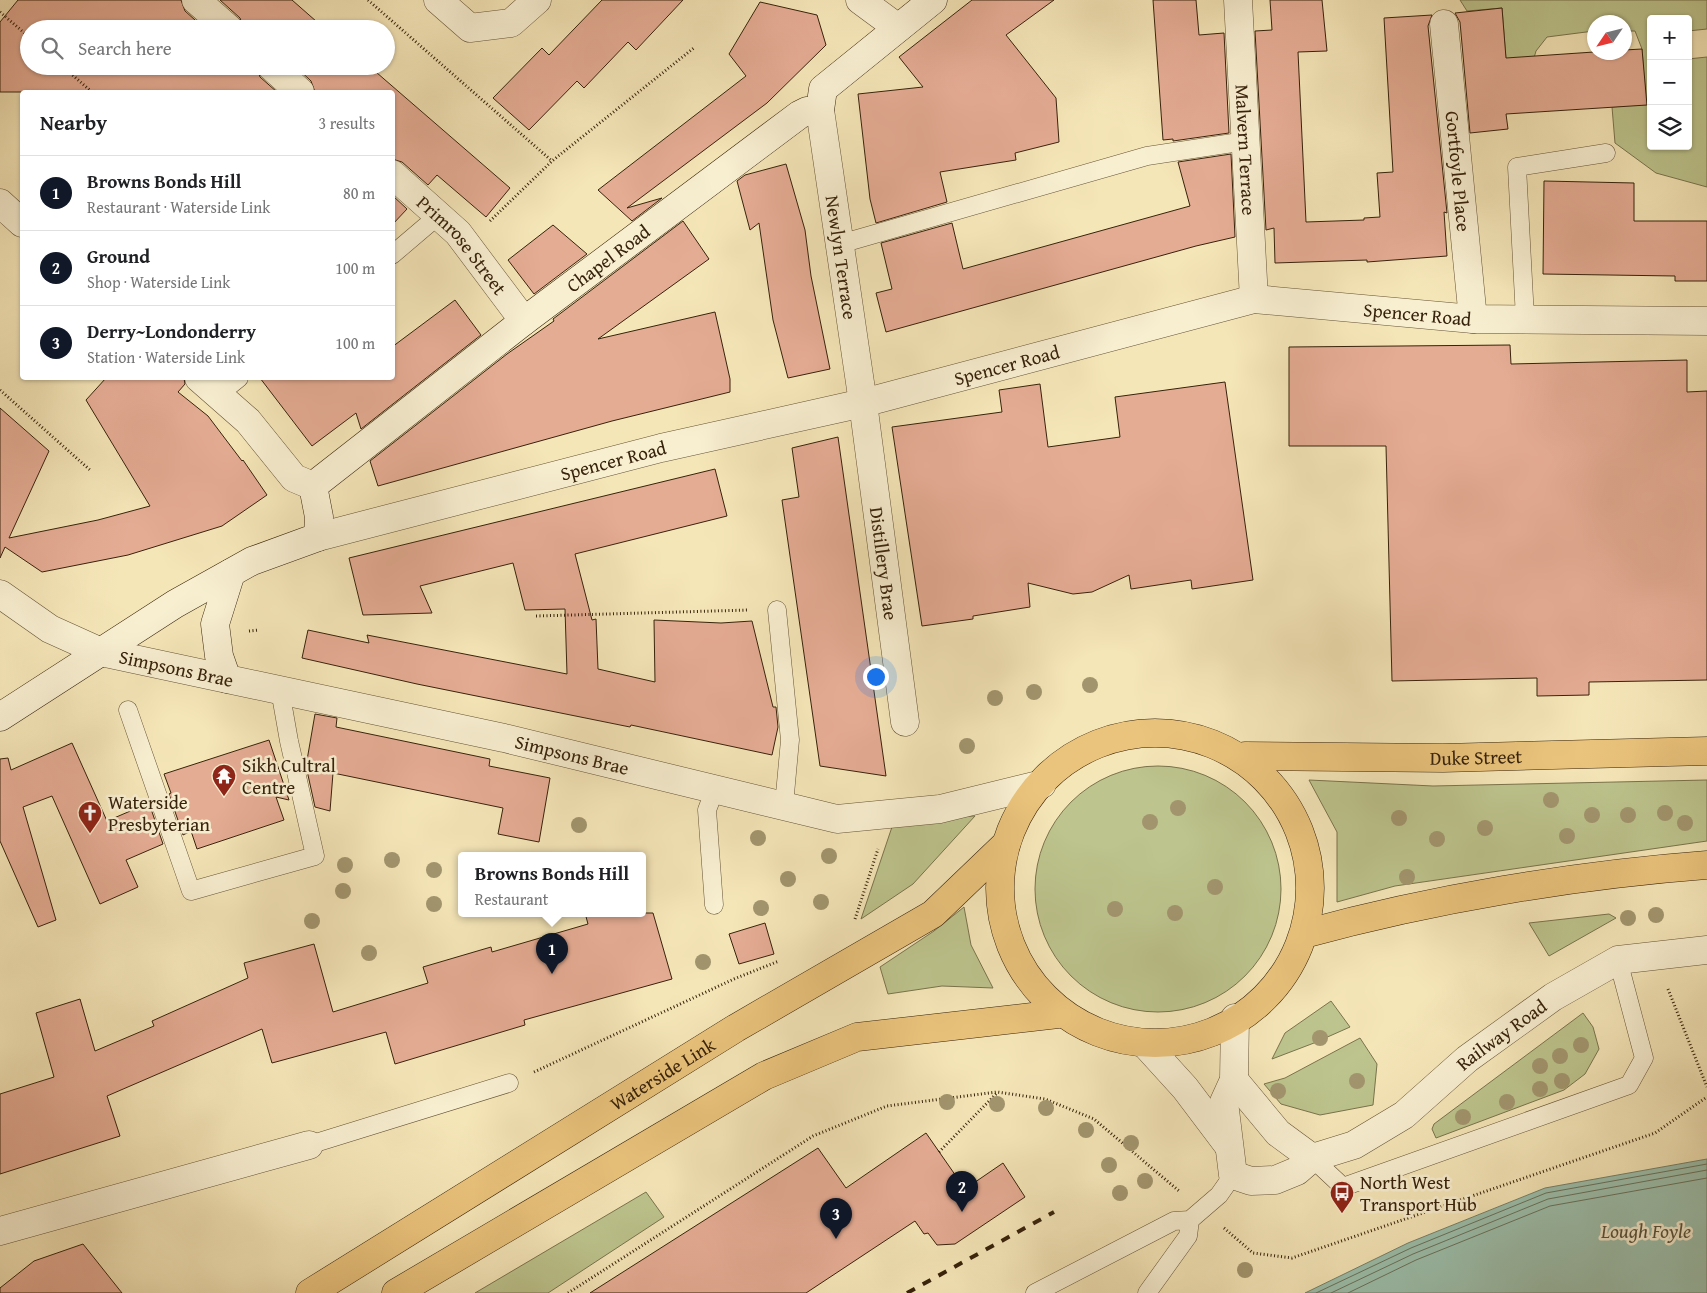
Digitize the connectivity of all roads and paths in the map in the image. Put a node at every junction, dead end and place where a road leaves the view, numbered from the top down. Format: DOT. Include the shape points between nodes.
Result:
graph roads {
  1 [pos="196,0"];
  2 [pos="368,0"];
  3 [pos="438,0"];
  4 [pos="537,0"];
  5 [pos="860,0"];
  6 [pos="934,0"];
  7 [pos="1238,0"];
  8 [pos="0,12"];
  9 [pos="219,20"];
  10 [pos="391,20"];
  11 [pos="395,24"];
  12 [pos="1444,24"];
  13 [pos="898,28"];
  14 [pos="20,29"];
  15 [pos="695,47"];
  16 [pos="72,75"];
  17 [pos="281,75"];
  18 [pos="90,90"];
  19 [pos="298,90"];
  20 [pos="820,110"];
  21 [pos="1246,141"];
  22 [pos="1606,153"];
  23 [pos="552,161"];
  24 [pos="395,177"];
  25 [pos="0,203"];
  26 [pos="439,215"];
  27 [pos="20,221"];
  28 [pos="466,244"];
  29 [pos="840,244"];
  30 [pos="395,252"];
  31 [pos="1254,299"];
  32 [pos="1525,318"];
  33 [pos="1473,319"];
  34 [pos="1707,321"];
  35 [pos="524,322"];
  36 [pos="232,380"];
  37 [pos="209,386"];
  38 [pos="0,390"];
  39 [pos="863,403"];
  40 [pos="90,470"];
  41 [pos="313,486"];
  42 [pos="318,537"];
  43 [pos="231,573"];
  44 [pos="0,594"];
  45 [pos="777,610"];
  46 [pos="536,616"];
  47 [pos="102,652"];
  48 [pos="227,679"];
  49 [pos="280,690"];
  50 [pos="128,710"];
  51 [pos="0,717"];
  52 [pos="905,722"];
  53 [pos="1707,750"];
  54 [pos="1245,756"];
  55 [pos="1042,784"];
  56 [pos="715,789"];
  57 [pos="784,806"];
  58 [pos="889,814"];
  59 [pos="1006,844"];
  60 [pos="1707,866"];
  61 [pos="714,905"];
  62 [pos="853,925"];
  63 [pos="1304,934"];
  64 [pos="1707,950"];
  65 [pos="786,958"];
  66 [pos="1618,960"];
  67 [pos="1667,986"];
  68 [pos="1058,1014"];
  69 [pos="1235,1018"];
  70 [pos="1145,1044"];
  71 [pos="1234,1080"];
  72 [pos="509,1083"];
  73 [pos="1707,1087"];
  74 [pos="998,1092"];
  75 [pos="1707,1097"];
  76 [pos="310,1145"];
  77 [pos="1228,1145"];
  78 [pos="939,1152"];
  79 [pos="1312,1158"];
  80 [pos="1233,1175"];
  81 [pos="1196,1215"];
  82 [pos="1219,1224"];
  83 [pos="0,1231"];
  84 [pos="310,1293"];
  85 [pos="396,1293"];
  86 [pos="568,1293"];
  87 [pos="1035,1293"];
  88 [pos="1147,1293"];
  1 -- 9 [label="street"];
  2 -- 10 [label="path"];
  3 -- 4 [label="street" via="470,28 511,23"];
  5 -- 13 [label="street"];
  6 -- 13 [label="street"];
  7 -- 21 [label="street, Malvern Terrace"];
  8 -- 14 [label="path"];
  11 -- 23 [label="path"];
  12 -- 33 [label="street, Gortfoyle Place"];
  13 -- 20 [label="street" via="824,89"];
  15 -- 23 [label="path"];
  16 -- 18 [label="path"];
  17 -- 19 [label="street"];
  20 -- 29 [label="street, Newlyn Terrace"];
  20 -- 35 [label="street, Chapel Road" via="799,115"];
  21 -- 29 [label="lane" via="1147,156"];
  21 -- 31 [label="street, Malvern Terrace"];
  22 -- 32 [label="lane" via="1518,167"];
  23 -- 28 [label="path"];
  24 -- 26 [label="street, Primrose Street"];
  25 -- 27 [label="street"];
  26 -- 28 [label="street, Primrose Street"];
  26 -- 30 [label="lane"];
  28 -- 35 [label="street, Primrose Street"];
  29 -- 39 [label="street, Newlyn Terrace"];
  31 -- 33 [label="street, Spencer Road"];
  31 -- 39 [label="street, Spencer Road"];
  32 -- 33 [label="street, Spencer Road"];
  32 -- 34 [label="street, Spencer Road"];
  35 -- 41 [label="street, Chapel Road"];
  36 -- 37 [label="lane"];
  37 -- 41 [label="street" via="248,421 294,478"];
  38 -- 40 [label="path"];
  39 -- 42 [label="street, Spencer Road" via="661,448"];
  39 -- 52 [label="street, Distillery Brae"];
  41 -- 42 [label="street" via="319,517"];
  42 -- 43 [label="street, Spencer Road" via="252,561"];
  43 -- 47 [label="street, Spencer Road" via="175,604"];
  43 -- 48 [label="street" via="215,624 219,656"];
  44 -- 47 [label="street, Simpsons Brae" via="50,629"];
  45 -- 46 [label="path"];
  45 -- 57 [label="lane" via="790,740"];
  47 -- 48 [label="street, Simpsons Brae"];
  47 -- 51 [label="street, Spencer Road"];
  48 -- 49 [label="street, Simpsons Brae"];
  49 -- 50 [label="lane" via="315,856 191,891"];
  49 -- 56 [label="street, Simpsons Brae" via="504,738"];
  53 -- 54 [label="highway, Duke Street" via="1443,758"];
  54 -- 55 [label="highway" via="1196,736 1143,732 1092,747 1054,770"];
  54 -- 63 [label="highway" via="1280,791 1301,830 1311,870"];
  55 -- 58 [label="street, Simpsons Brae" via="940,809"];
  55 -- 59 [label="highway" via="1025,804"];
  56 -- 57 [label="street, Simpsons Brae"];
  56 -- 61 [label="lane" via="707,810"];
  57 -- 58 [label="street, Simpsons Brae" via="837,819"];
  58 -- 62 [label="path"];
  59 -- 68 [label="highway" via="998,892 1006,940 1027,984"];
  59 -- 84 [label="highway, Waterside Link" via="933,914 736,1028"];
  60 -- 63 [label="highway" via="1665,868 1494,892"];
  63 -- 69 [label="highway" via="1283,975 1260,1002"];
  64 -- 66 [label="street, Railway Road"];
  65 -- 72 [label="path"];
  66 -- 79 [label="street, Railway Road" via="1553,997 1467,1059 1404,1115 1354,1145"];
  66 -- 79 [label="lane" via="1644,1058 1629,1085 1343,1187"];
  67 -- 73 [label="path"];
  68 -- 70 [label="highway" via="1104,1035"];
  68 -- 85 [label="highway" via="857,1037 764,1076"];
  69 -- 70 [label="highway" via="1192,1040"];
  69 -- 71 [label="street"];
  70 -- 77 [label="street" via="1185,1088"];
  71 -- 77 [label="street" via="1224,1102"];
  71 -- 79 [label="street" via="1278,1133"];
  72 -- 76 [label="lane"];
  74 -- 78 [label="path"];
  74 -- 81 [label="path" via="1045,1099 1094,1119"];
  74 -- 86 [label="path" via="888,1106 813,1136"];
  75 -- 82 [label="path" via="1655,1133 1292,1258 1253,1253"];
  76 -- 83 [label="street"];
  77 -- 80 [label="street"];
  79 -- 80 [label="street, Railway Road" via="1297,1171 1275,1180 1251,1181"];
  80 -- 81 [label="lane" via="1226,1187"];
  81 -- 87 [label="lane" via="1174,1221"];
  81 -- 88 [label="lane" via="1188,1236"];
}
